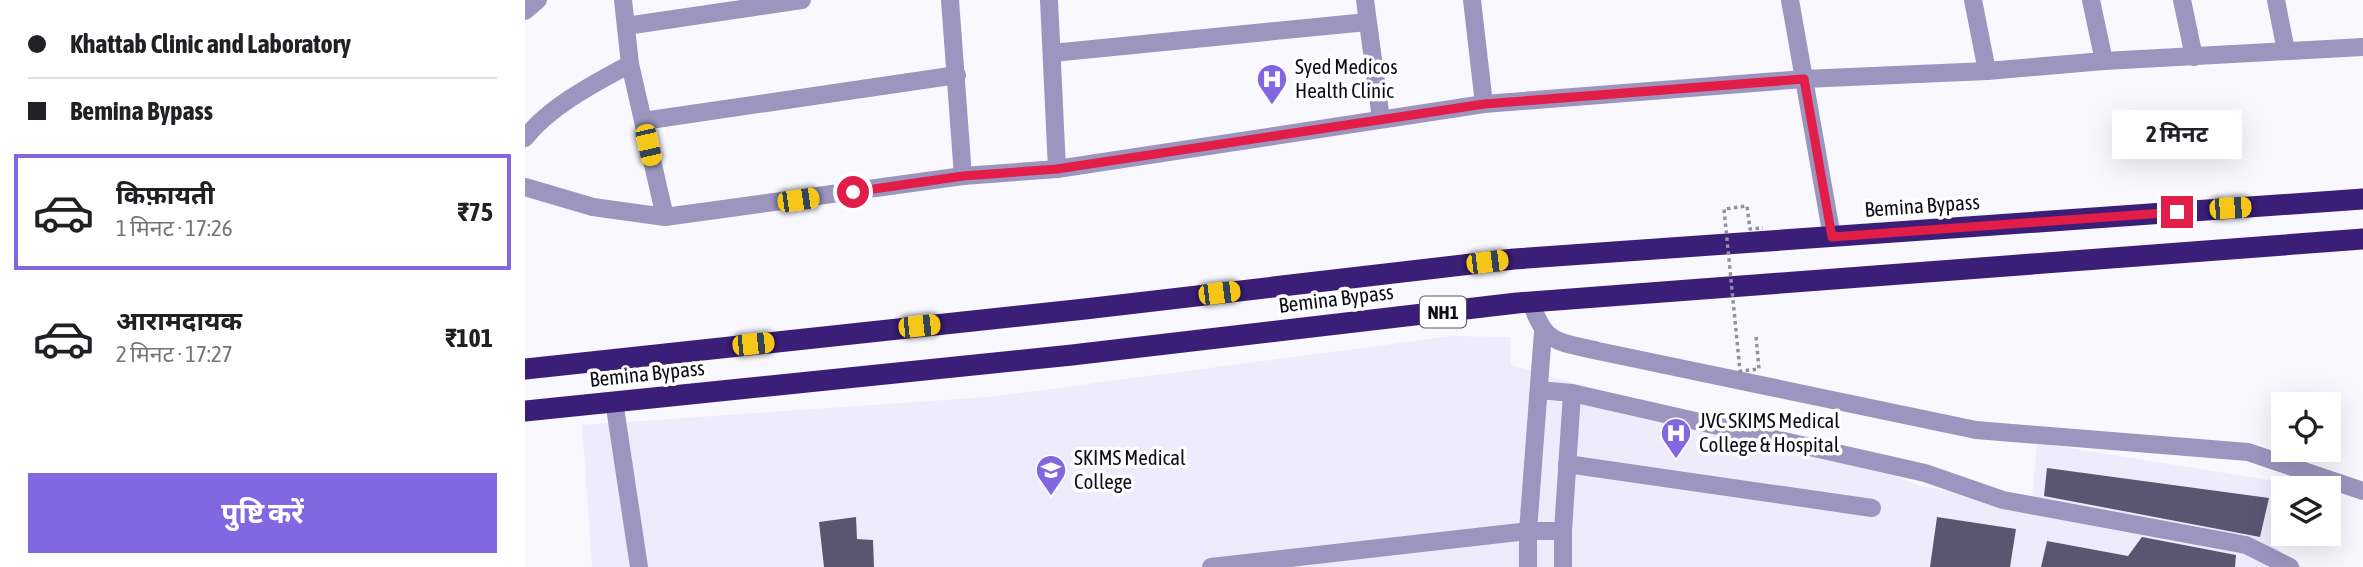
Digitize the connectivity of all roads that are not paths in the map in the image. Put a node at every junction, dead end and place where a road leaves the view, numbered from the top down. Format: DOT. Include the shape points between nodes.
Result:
graph roads {
  1 [pos="538,0"];
  2 [pos="623,0"];
  3 [pos="802,0"];
  4 [pos="950,0"];
  5 [pos="1049,0"];
  6 [pos="1365,0"];
  7 [pos="1472,0"];
  8 [pos="1790,0"];
  9 [pos="1973,0"];
  10 [pos="2091,0"];
  11 [pos="2182,0"];
  12 [pos="2276,0"];
  13 [pos="525,11"];
  14 [pos="1367,22"];
  15 [pos="626,26"];
  16 [pos="2363,47"];
  17 [pos="2286,51"];
  18 [pos="1052,53"];
  19 [pos="2194,57"];
  20 [pos="2103,61"];
  21 [pos="630,64"];
  22 [pos="1987,71"];
  23 [pos="957,75"];
  24 [pos="1804,79"];
  25 [pos="1484,104"];
  26 [pos="1381,119"];
  27 [pos="643,121"];
  28 [pos="525,138"];
  29 [pos="1057,169"];
  30 [pos="963,176"];
  31 [pos="525,187"];
  32 [pos="2363,199"];
  33 [pos="665,217"];
  34 [pos="1832,237"];
  35 [pos="2363,239"];
  36 [pos="1531,302"];
  37 [pos="1543,332"];
  38 [pos="525,369"];
  39 [pos="1539,390"];
  40 [pos="1572,393"];
  41 [pos="614,401"];
  42 [pos="525,411"];
  43 [pos="1567,464"];
  44 [pos="2363,491"];
  45 [pos="1872,508"];
  46 [pos="1528,531"];
  47 [pos="1563,531"];
  48 [pos="639,567"];
  49 [pos="1211,567"];
  50 [pos="1528,567"];
  51 [pos="1563,567"];
  52 [pos="2290,567"];
  1 -- 13 [label="street"];
  2 -- 15 [label="street"];
  3 -- 15 [label="street"];
  4 -- 23 [label="street"];
  5 -- 18 [label="street"];
  6 -- 14 [label="street"];
  7 -- 25 [label="street"];
  8 -- 24 [label="street"];
  9 -- 22 [label="street"];
  10 -- 20 [label="street"];
  11 -- 19 [label="street"];
  12 -- 17 [label="street"];
  14 -- 18 [label="street"];
  14 -- 26 [label="street"];
  15 -- 21 [label="street"];
  16 -- 17 [label="street"];
  17 -- 19 [label="street"];
  18 -- 29 [label="street"];
  19 -- 20 [label="street"];
  20 -- 22 [label="street"];
  21 -- 27 [label="street"];
  21 -- 28 [label="street" via="586,88"];
  22 -- 24 [label="street"];
  23 -- 27 [label="street"];
  23 -- 30 [label="street"];
  24 -- 25 [label="street"];
  24 -- 34 [label="street"];
  25 -- 26 [label="street"];
  26 -- 29 [label="street"];
  27 -- 33 [label="street"];
  29 -- 30 [label="street"];
  30 -- 33 [label="street"];
  31 -- 33 [label="street" via="593,207"];
  32 -- 34 [label="highway, Bemina Bypass / NH1"];
  34 -- 38 [label="highway, Bemina Bypass / NH1" via="1514,259"];
  35 -- 36 [label="highway, Bemina Bypass / NH1"];
  36 -- 37 [label="street"];
  36 -- 41 [label="highway, Bemina Bypass / NH1"];
  37 -- 39 [label="street"];
  37 -- 44 [label="street" via="1555,340 1598,351 1976,430 2248,452"];
  39 -- 40 [label="street"];
  39 -- 46 [label="street"];
  40 -- 43 [label="street"];
  40 -- 52 [label="street" via="1926,473 2003,500 2246,545"];
  41 -- 42 [label="highway, Bemina Bypass / NH1"];
  41 -- 48 [label="street"];
  43 -- 45 [label="street"];
  43 -- 47 [label="street"];
  46 -- 47 [label="street"];
  46 -- 49 [label="street"];
  46 -- 50 [label="street"];
  47 -- 51 [label="street"];
}
